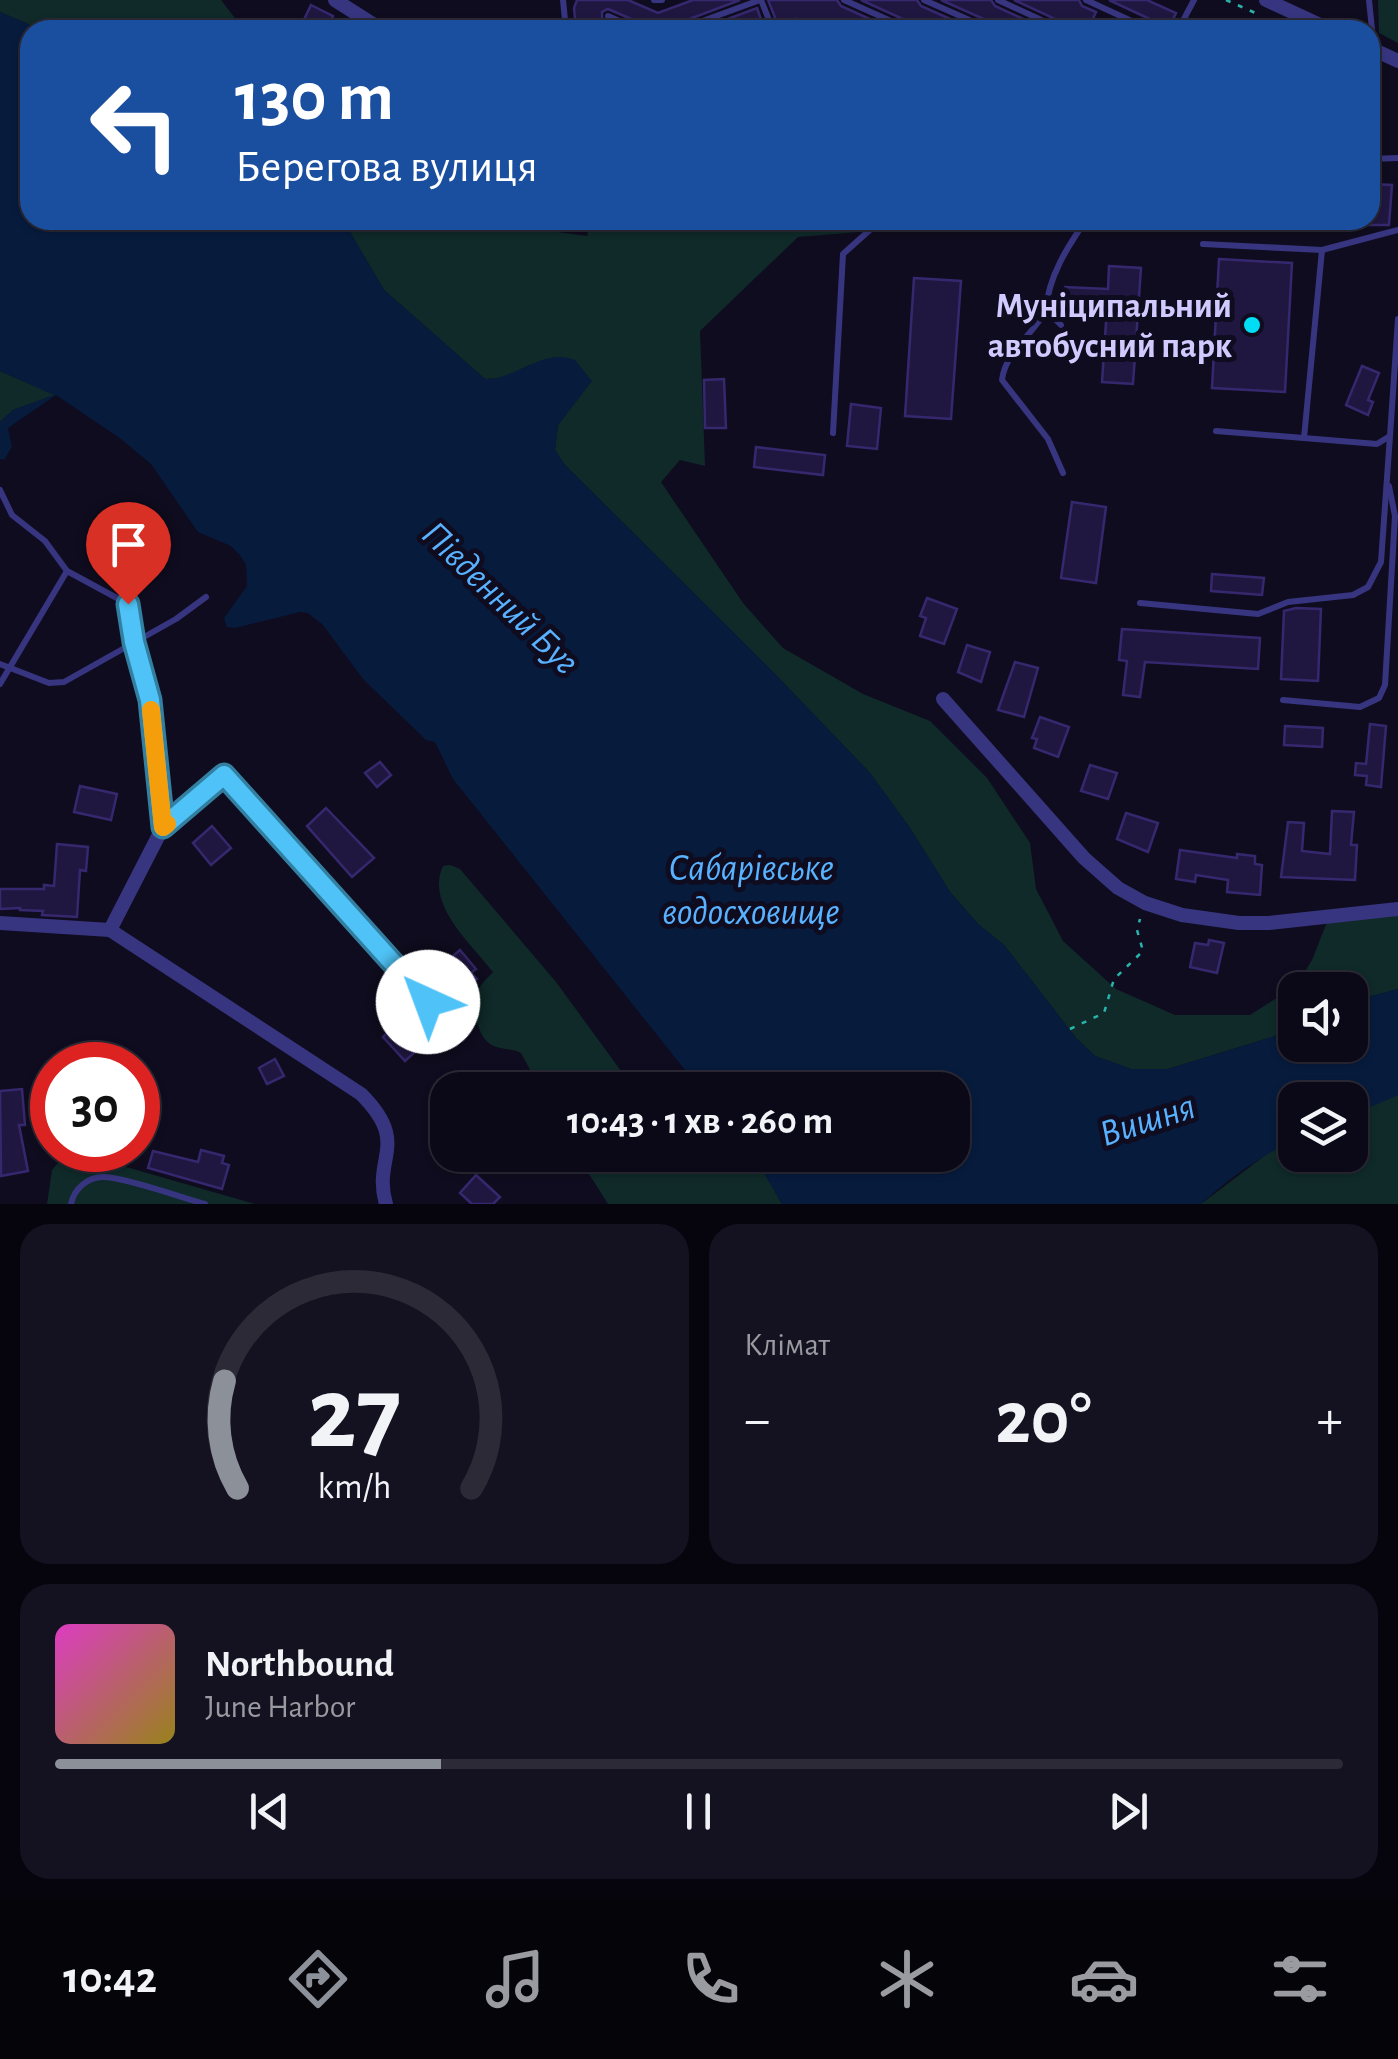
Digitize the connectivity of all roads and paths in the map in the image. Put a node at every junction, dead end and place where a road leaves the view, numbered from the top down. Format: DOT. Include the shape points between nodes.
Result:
graph roads {
  1 [pos="335,0"];
  2 [pos="760,0"];
  3 [pos="844,0"];
  4 [pos="924,0"];
  5 [pos="998,0"];
  6 [pos="1086,0"];
  7 [pos="1266,0"];
  8 [pos="608,16"];
  9 [pos="366,20"];
  10 [pos="617,20"];
  11 [pos="705,20"];
  12 [pos="888,20"];
  13 [pos="969,20"];
  14 [pos="1041,20"];
  15 [pos="1129,20"];
  16 [pos="1309,20"];
  17 [pos="870,230"];
  18 [pos="1079,230"];
  19 [pos="1398,230"];
  20 [pos="1204,244"];
  21 [pos="1322,250"];
  22 [pos="1046,310"];
  23 [pos="1398,319"];
  24 [pos="1061,325"];
  25 [pos="1216,432"];
  26 [pos="833,433"];
  27 [pos="1390,436"];
  28 [pos="1304,438"];
  29 [pos="1062,473"];
  30 [pos="1388,480"];
  31 [pos="0,490"];
  32 [pos="1398,490"];
  33 [pos="67,571"];
  34 [pos="206,597"];
  35 [pos="1140,602"];
  36 [pos="134,642"];
  37 [pos="0,664"];
  38 [pos="11,668"];
  39 [pos="0,684"];
  40 [pos="942,699"];
  41 [pos="1283,700"];
  42 [pos="163,827"];
  43 [pos="1398,909"];
  44 [pos="0,923"];
  45 [pos="1138,925"];
  46 [pos="110,930"];
  47 [pos="450,1025"];
  48 [pos="1070,1029"];
  49 [pos="70,1204"];
  50 [pos="204,1204"];
  51 [pos="386,1204"];
  1 -- 9 [label="street"];
  2 -- 11 [label="lane"];
  3 -- 12 [label="lane"];
  4 -- 13 [label="lane"];
  5 -- 14 [label="lane"];
  6 -- 15 [label="lane"];
  7 -- 16 [label="street"];
  8 -- 10 [label="lane"];
  17 -- 26 [label="lane" via="843,254"];
  18 -- 22 [label="lane" via="1047,294"];
  19 -- 21 [label="lane"];
  20 -- 21 [label="lane"];
  21 -- 28 [label="lane"];
  22 -- 24 [label="lane"];
  22 -- 29 [label="lane" via="1007,362 1002,380 1048,438"];
  23 -- 27 [label="lane"];
  25 -- 28 [label="lane"];
  27 -- 28 [label="lane" via="1378,444"];
  27 -- 30 [label="lane"];
  30 -- 32 [label="lane"];
  30 -- 35 [label="lane" via="1381,562 1368,587 1353,595 1288,602 1258,614"];
  30 -- 41 [label="lane" via="1395,516 1379,698 1360,707"];
  31 -- 33 [label="lane" via="12,515"];
  33 -- 36 [label="lane" via="128,604"];
  33 -- 38 [label="lane"];
  34 -- 36 [label="lane"];
  36 -- 38 [label="lane" via="64,682"];
  36 -- 42 [label="lane" via="150,700"];
  37 -- 38 [label="lane"];
  38 -- 39 [label="lane"];
  40 -- 43 [label="street" via="1084,858 1145,903 1239,923"];
  42 -- 46 [label="street"];
  42 -- 47 [label="street" via="224,775"];
  44 -- 46 [label="street"];
  45 -- 48 [label="path" via="1143,952 1114,979 1104,1013"];
  46 -- 51 [label="street" via="361,1094 387,1136"];
  49 -- 50 [label="lane" via="85,1182 104,1177"];
}
